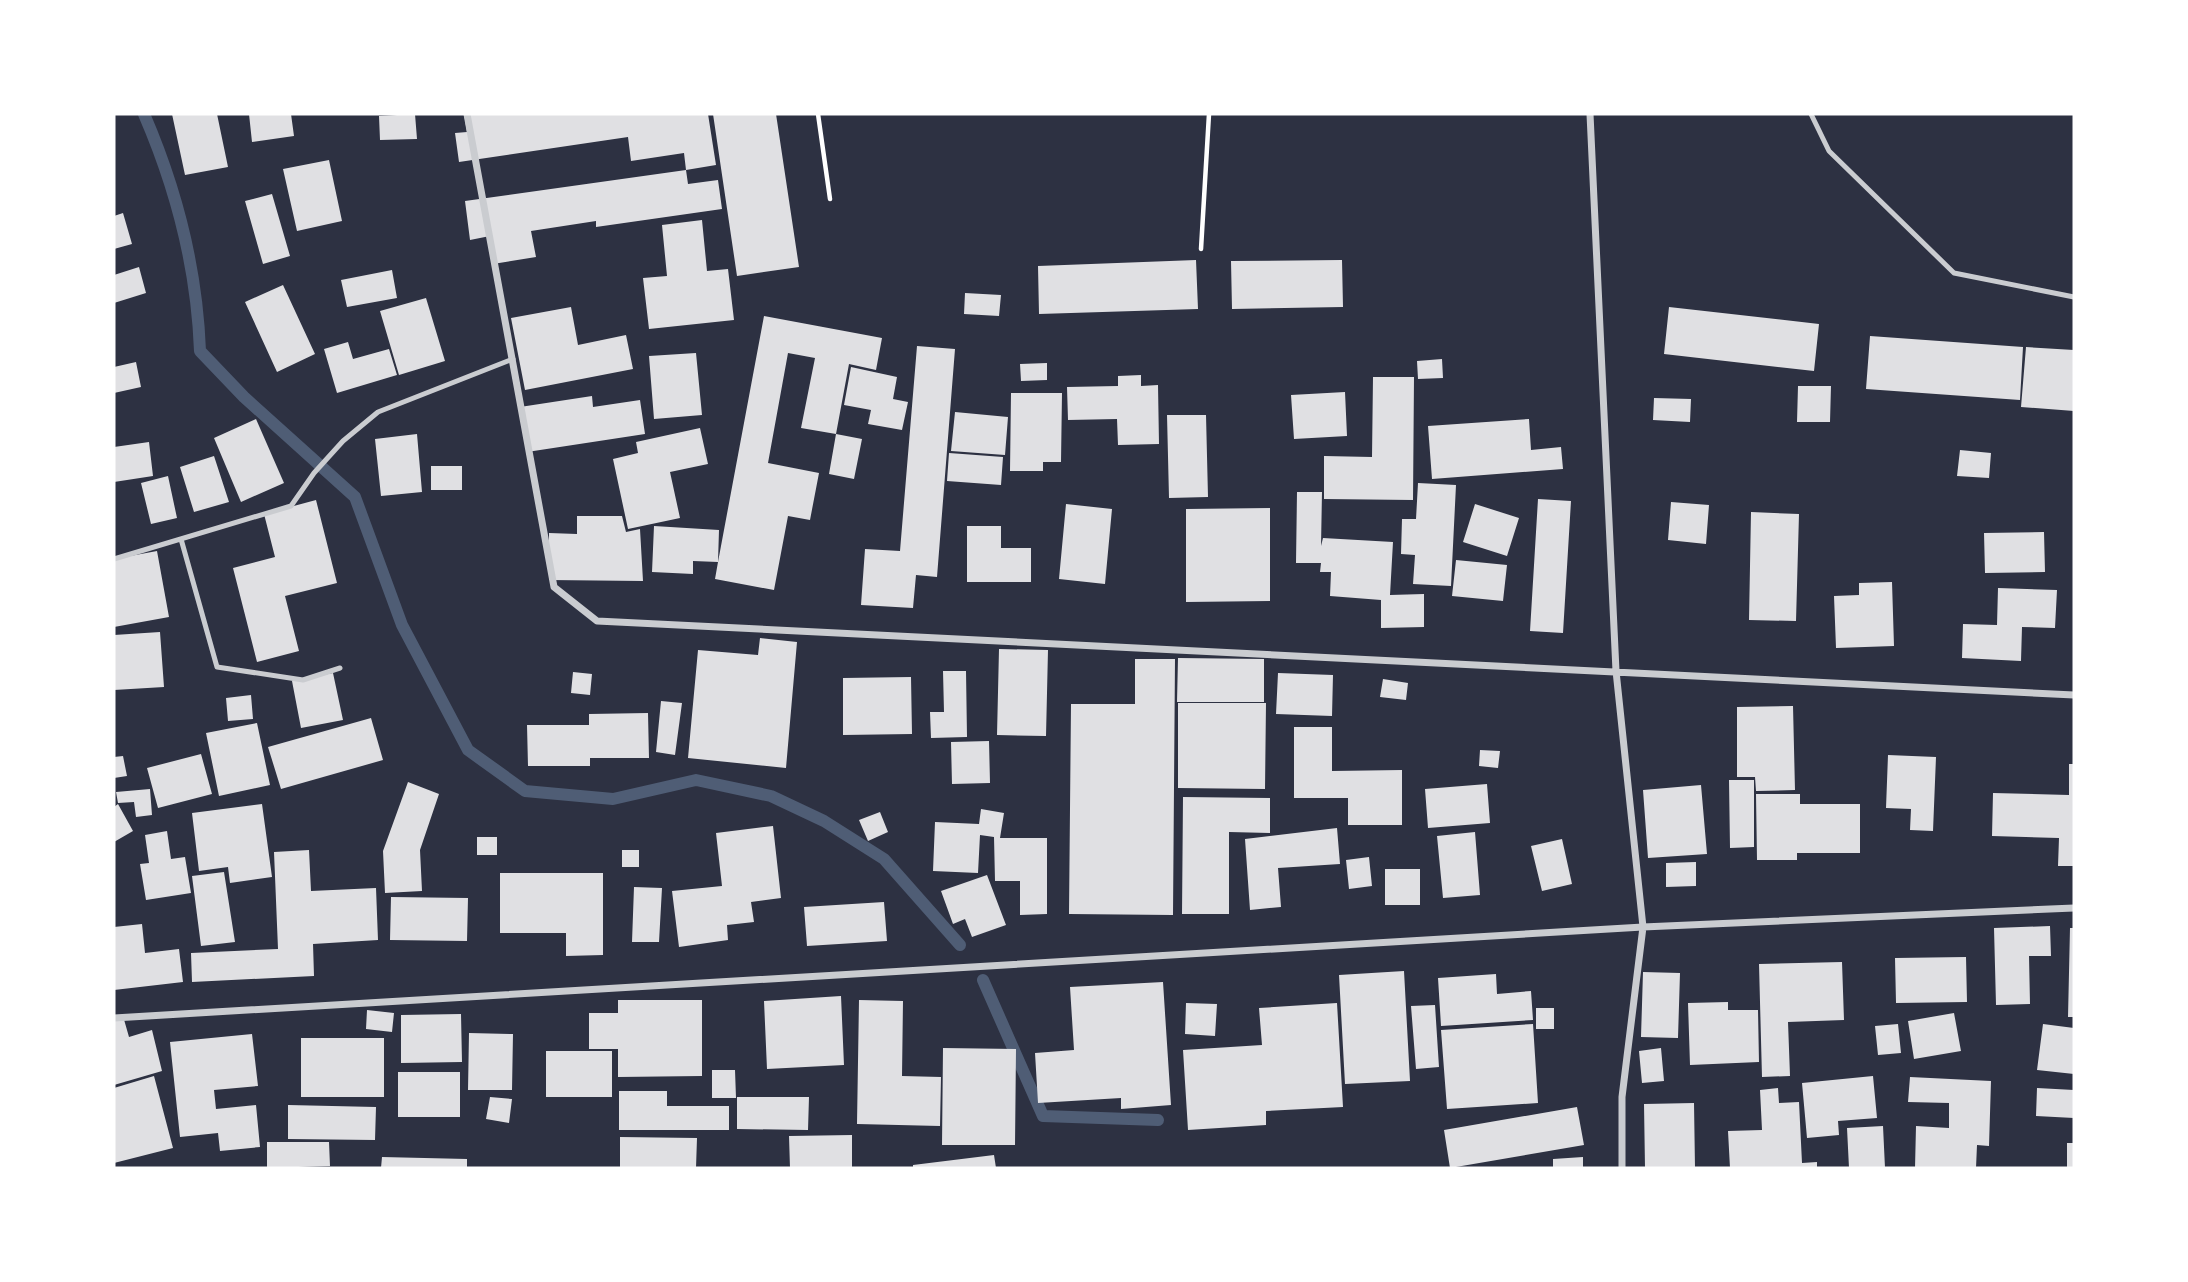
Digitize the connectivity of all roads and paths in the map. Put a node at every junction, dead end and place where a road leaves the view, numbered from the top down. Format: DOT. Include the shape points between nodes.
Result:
graph roads {
  1 [pos="467,114"];
  2 [pos="818,114"];
  3 [pos="1209,114"];
  4 [pos="1590,114"];
  5 [pos="1811,114"];
  6 [pos="830,199"];
  7 [pos="1201,249"];
  8 [pos="2074,297"];
  9 [pos="513,359"];
  10 [pos="181,539"];
  11 [pos="114,559"];
  12 [pos="340,668"];
  13 [pos="1616,671"];
  14 [pos="2074,695"];
  15 [pos="2074,908"];
  16 [pos="1643,927"];
  17 [pos="114,1018"];
  18 [pos="1622,1168"];
  1 -- 9 [label="street"];
  2 -- 6 [label="path"];
  3 -- 7 [label="path"];
  4 -- 13 [label="street"];
  5 -- 8 [label="lane" via="1829,151 1954,273"];
  9 -- 10 [label="lane" via="378,412 343,441 292,506"];
  9 -- 13 [label="street" via="554,587 597,621"];
  10 -- 11 [label="lane"];
  10 -- 12 [label="lane" via="217,667 303,680"];
  13 -- 14 [label="street"];
  13 -- 16 [label="street"];
  15 -- 16 [label="street"];
  16 -- 17 [label="street"];
  16 -- 18 [label="street" via="1622,1097"];
}
